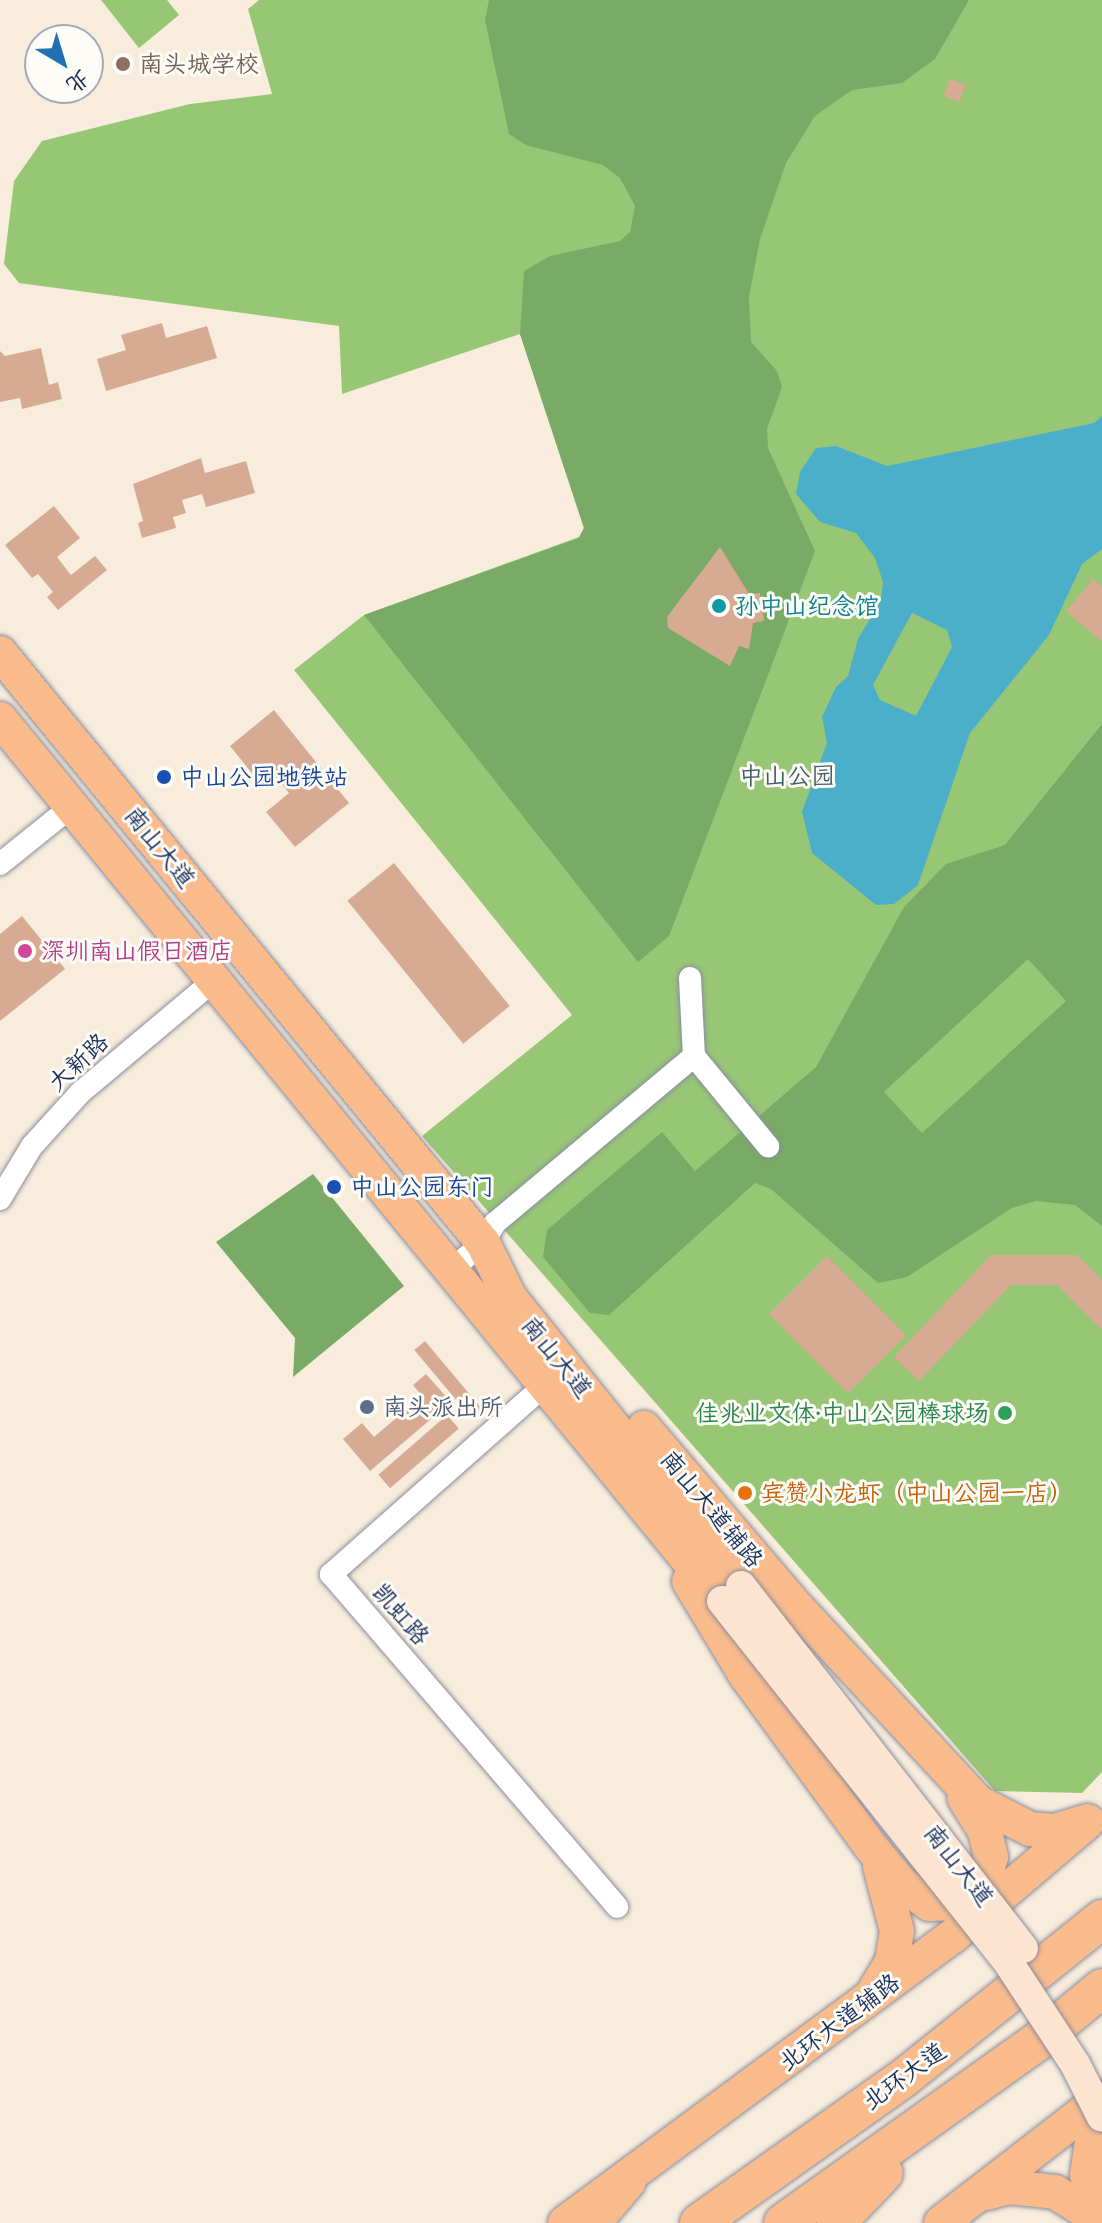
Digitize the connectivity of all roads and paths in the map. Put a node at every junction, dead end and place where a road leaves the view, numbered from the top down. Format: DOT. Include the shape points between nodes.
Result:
graph roads {
  1 [pos="0,653"];
  2 [pos="0,719"];
  3 [pos="71,807"];
  4 [pos="0,864"];
  5 [pos="690,978"];
  6 [pos="212,982"];
  7 [pos="694,1056"];
  8 [pos="768,1146"];
  9 [pos="0,1199"];
  10 [pos="483,1243"];
  11 [pos="451,1270"];
  12 [pos="545,1385"];
  13 [pos="667,1514"];
  14 [pos="732,1594"];
  15 [pos="946,1771"];
  16 [pos="1095,1814"];
  17 [pos="872,1848"];
  18 [pos="617,1907"];
  19 [pos="1102,1919"];
  20 [pos="1102,1988"];
  21 [pos="853,2012"];
  22 [pos="1102,2071"];
  23 [pos="1102,2098"];
  24 [pos="943,2111"];
  25 [pos="1102,2117"];
  26 [pos="1102,2133"];
  27 [pos="627,2181"];
  28 [pos="986,2193"];
  29 [pos="1102,2208"];
  30 [pos="1102,2221"];
  31 [pos="565,2223"];
  32 [pos="591,2223"];
  33 [pos="699,2223"];
  34 [pos="783,2223"];
  35 [pos="836,2223"];
  36 [pos="941,2223"];
  1 -- 10 [label="main road, 南山大道"];
  2 -- 3 [label="main road, 南山大道"];
  3 -- 4 [label="street"];
  3 -- 6 [label="main road, 南山大道"];
  5 -- 7 [label="street"];
  6 -- 9 [label="street, 大新路" via="81,1092 32,1146"];
  6 -- 11 [label="main road, 南山大道"];
  7 -- 8 [label="street"];
  7 -- 10 [label="street" via="495,1223"];
  10 -- 11 [label="street"];
  10 -- 13 [label="main road, 南山大道" via="510,1298"];
  10 -- 15 [label="main road, 南山大道辅路" via="526,1284 714,1513"];
  11 -- 12 [label="main road, 南山大道"];
  12 -- 13 [label="main road, 南山大道"];
  12 -- 18 [label="street, 凯虹路" via="331,1574"];
  13 -- 14 [label="main road, 南山大道"];
  13 -- 17 [label="main road, 南山大道辅路" via="722,1640"];
  14 -- 22 [label="main road, 南山大道, bridge" via="1026,1952"];
  14 -- 25 [label="main road, 南山大道, bridge" via="1010,1965 1075,2064"];
  15 -- 16 [label="main road" via="979,1803 1030,1829 1055,1831"];
  15 -- 17 [label="main road" via="985,1831 991,1857 982,1882 958,1903 930,1904 902,1884"];
  16 -- 21 [label="main road, 北环大道辅路" via="953,1936"];
  17 -- 21 [label="main road" via="890,1892 895,1946 884,1979"];
  19 -- 33 [label="highway, 北环大道" via="905,2077"];
  20 -- 24 [label="highway, 北环大道"];
  21 -- 27 [label="main road, 北环大道辅路"];
  23 -- 28 [label="main road"];
  24 -- 34 [label="highway, 北环大道"];
  24 -- 35 [label="highway"];
  26 -- 29 [label="main road" via="1091,2147 1087,2175"];
  27 -- 31 [label="main road, 北环大道辅路"];
  27 -- 32 [label="highway"];
  28 -- 30 [label="main road" via="1009,2187 1055,2192"];
  28 -- 36 [label="main road"];
}
